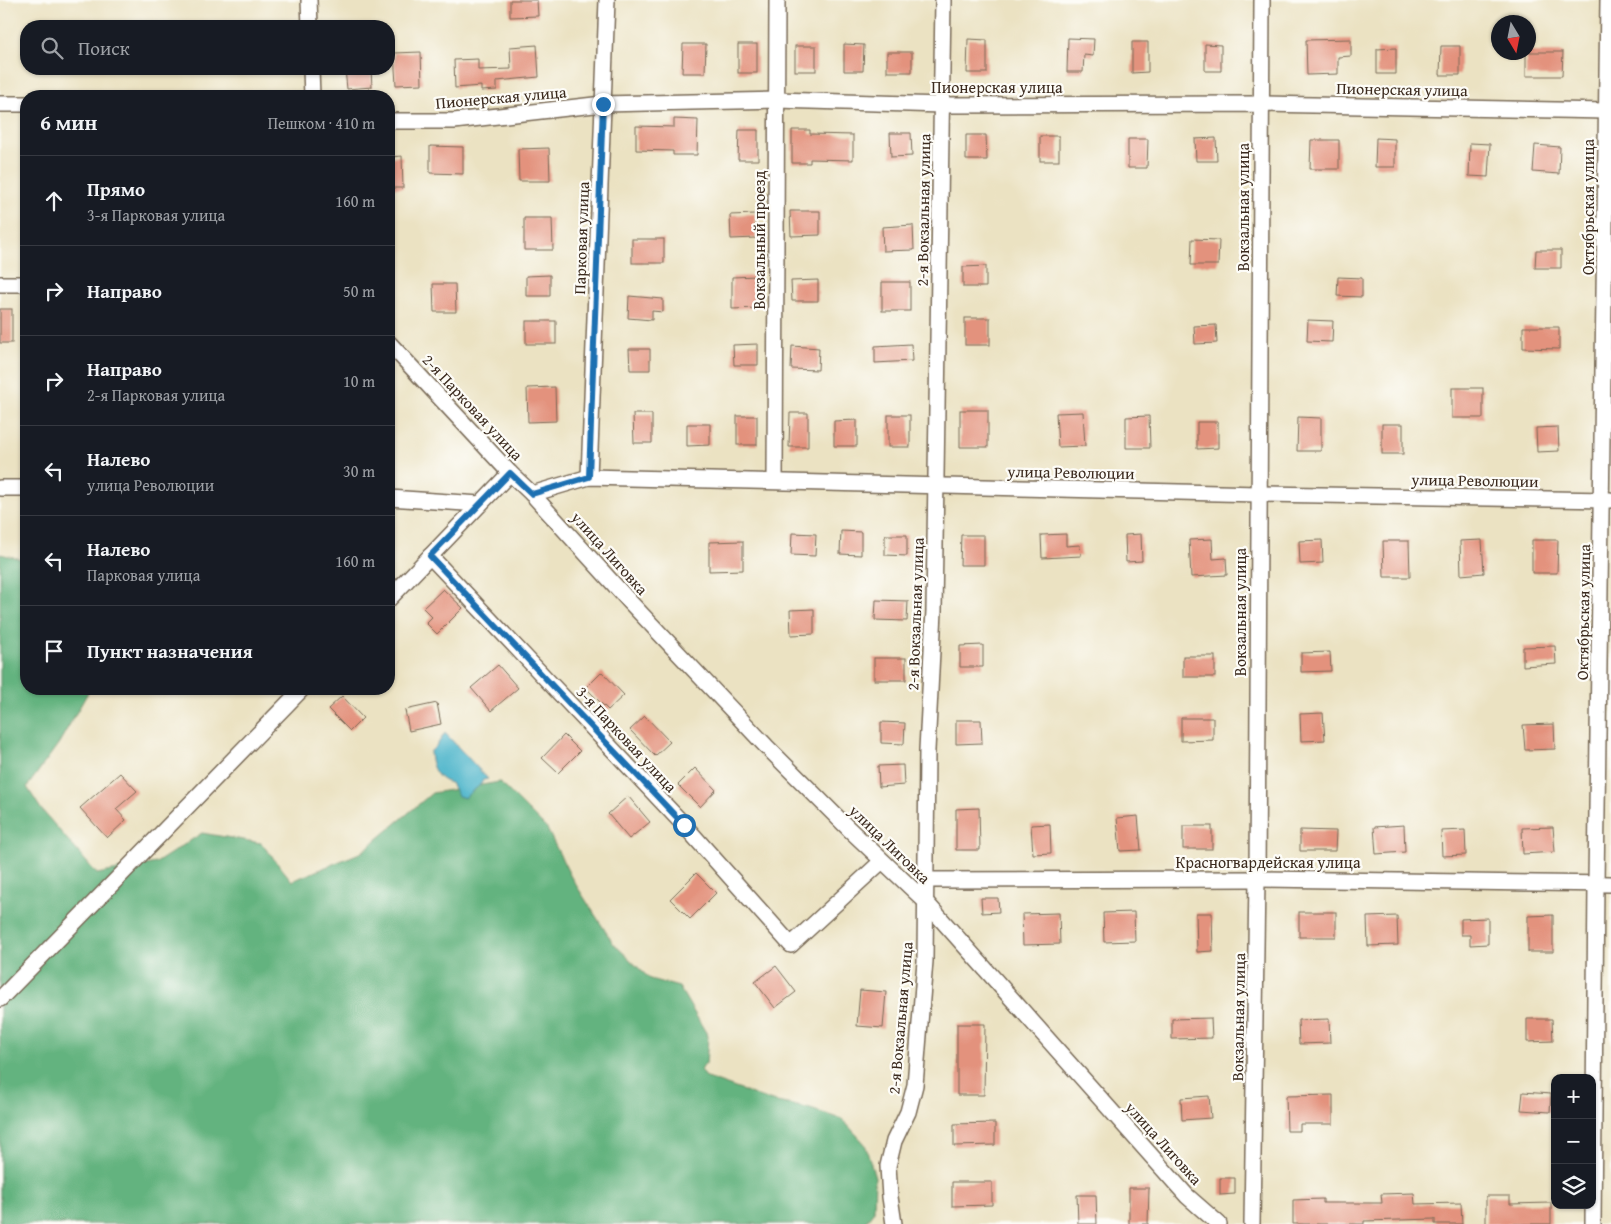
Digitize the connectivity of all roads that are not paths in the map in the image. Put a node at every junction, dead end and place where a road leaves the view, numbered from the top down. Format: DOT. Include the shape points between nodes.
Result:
graph roads {
  1 [pos="309,0"];
  2 [pos="607,0"];
  3 [pos="777,0"];
  4 [pos="943,0"];
  5 [pos="1262,0"];
  6 [pos="1608,0"];
  7 [pos="310,20"];
  8 [pos="311,75"];
  9 [pos="312,90"];
  10 [pos="777,100"];
  11 [pos="0,104"];
  12 [pos="20,104"];
  13 [pos="603,104"];
  14 [pos="1261,104"];
  15 [pos="942,105"];
  16 [pos="1606,111"];
  17 [pos="395,121"];
  18 [pos="1608,223"];
  19 [pos="0,284"];
  20 [pos="20,284"];
  21 [pos="395,350"];
  22 [pos="510,473"];
  23 [pos="589,477"];
  24 [pos="776,481"];
  25 [pos="936,487"];
  26 [pos="0,488"];
  27 [pos="20,488"];
  28 [pos="532,494"];
  29 [pos="1258,494"];
  30 [pos="395,498"];
  31 [pos="1606,500"];
  32 [pos="480,504"];
  33 [pos="430,556"];
  34 [pos="395,593"];
  35 [pos="296,695"];
  36 [pos="882,861"];
  37 [pos="1257,879"];
  38 [pos="925,880"];
  39 [pos="1596,883"];
  40 [pos="1611,884"];
  41 [pos="924,900"];
  42 [pos="0,999"];
  43 [pos="894,1224"];
  44 [pos="1219,1224"];
  45 [pos="1252,1224"];
  46 [pos="1593,1224"];
  1 -- 7 [label="street"];
  2 -- 13 [label="street, Парковая улица"];
  3 -- 10 [label="street, Вокзальный проезд"];
  4 -- 15 [label="street, 2-я Вокзальная улица"];
  5 -- 14 [label="street, Вокзальная улица"];
  6 -- 16 [label="street, Октябрьская улица"];
  8 -- 9 [label="street"];
  10 -- 13 [label="street, Пионерская улица"];
  10 -- 15 [label="street, Пионерская улица"];
  10 -- 24 [label="street, Вокзальный проезд"];
  11 -- 12 [label="street"];
  13 -- 17 [label="street, Пионерская улица" via="454,121"];
  13 -- 23 [label="street, Парковая улица"];
  14 -- 15 [label="street, Пионерская улица"];
  14 -- 16 [label="street, Пионерская улица"];
  14 -- 29 [label="street, Вокзальная улица"];
  15 -- 25 [label="street, 2-я Вокзальная улица"];
  16 -- 18 [label="street, Октябрьская улица"];
  18 -- 31 [label="street, Октябрьская улица"];
  19 -- 20 [label="street"];
  21 -- 22 [label="street, 2-я Парковая улица"];
  22 -- 28 [label="street, 2-я Парковая улица"];
  22 -- 32 [label="street"];
  23 -- 24 [label="street, улица Революции"];
  23 -- 28 [label="street, улица Революции"];
  24 -- 25 [label="street, улица Революции"];
  25 -- 29 [label="street, улица Революции"];
  25 -- 38 [label="street, 2-я Вокзальная улица"];
  26 -- 27 [label="street"];
  28 -- 36 [label="street, улица Лиговка" via="766,746"];
  29 -- 31 [label="street, улица Революции"];
  29 -- 37 [label="street, Вокзальная улица"];
  30 -- 32 [label="street"];
  31 -- 39 [label="street, Октябрьская улица"];
  32 -- 33 [label="street"];
  33 -- 34 [label="street"];
  33 -- 36 [label="street, 3-я Парковая улица" via="684,825 791,945"];
  35 -- 42 [label="street"];
  36 -- 41 [label="street, улица Лиговка"];
  37 -- 38 [label="street, Красногвардейская улица"];
  37 -- 39 [label="street, Красногвардейская улица"];
  37 -- 45 [label="street, Вокзальная улица"];
  38 -- 41 [label="street, 2-я Вокзальная улица"];
  39 -- 40 [label="street, Красногвардейская улица"];
  39 -- 46 [label="street, Октябрьская улица"];
  41 -- 43 [label="street, 2-я Вокзальная улица" via="925,961 915,1085 888,1166"];
  41 -- 44 [label="street, улица Лиговка" via="1187,1196"];
}
